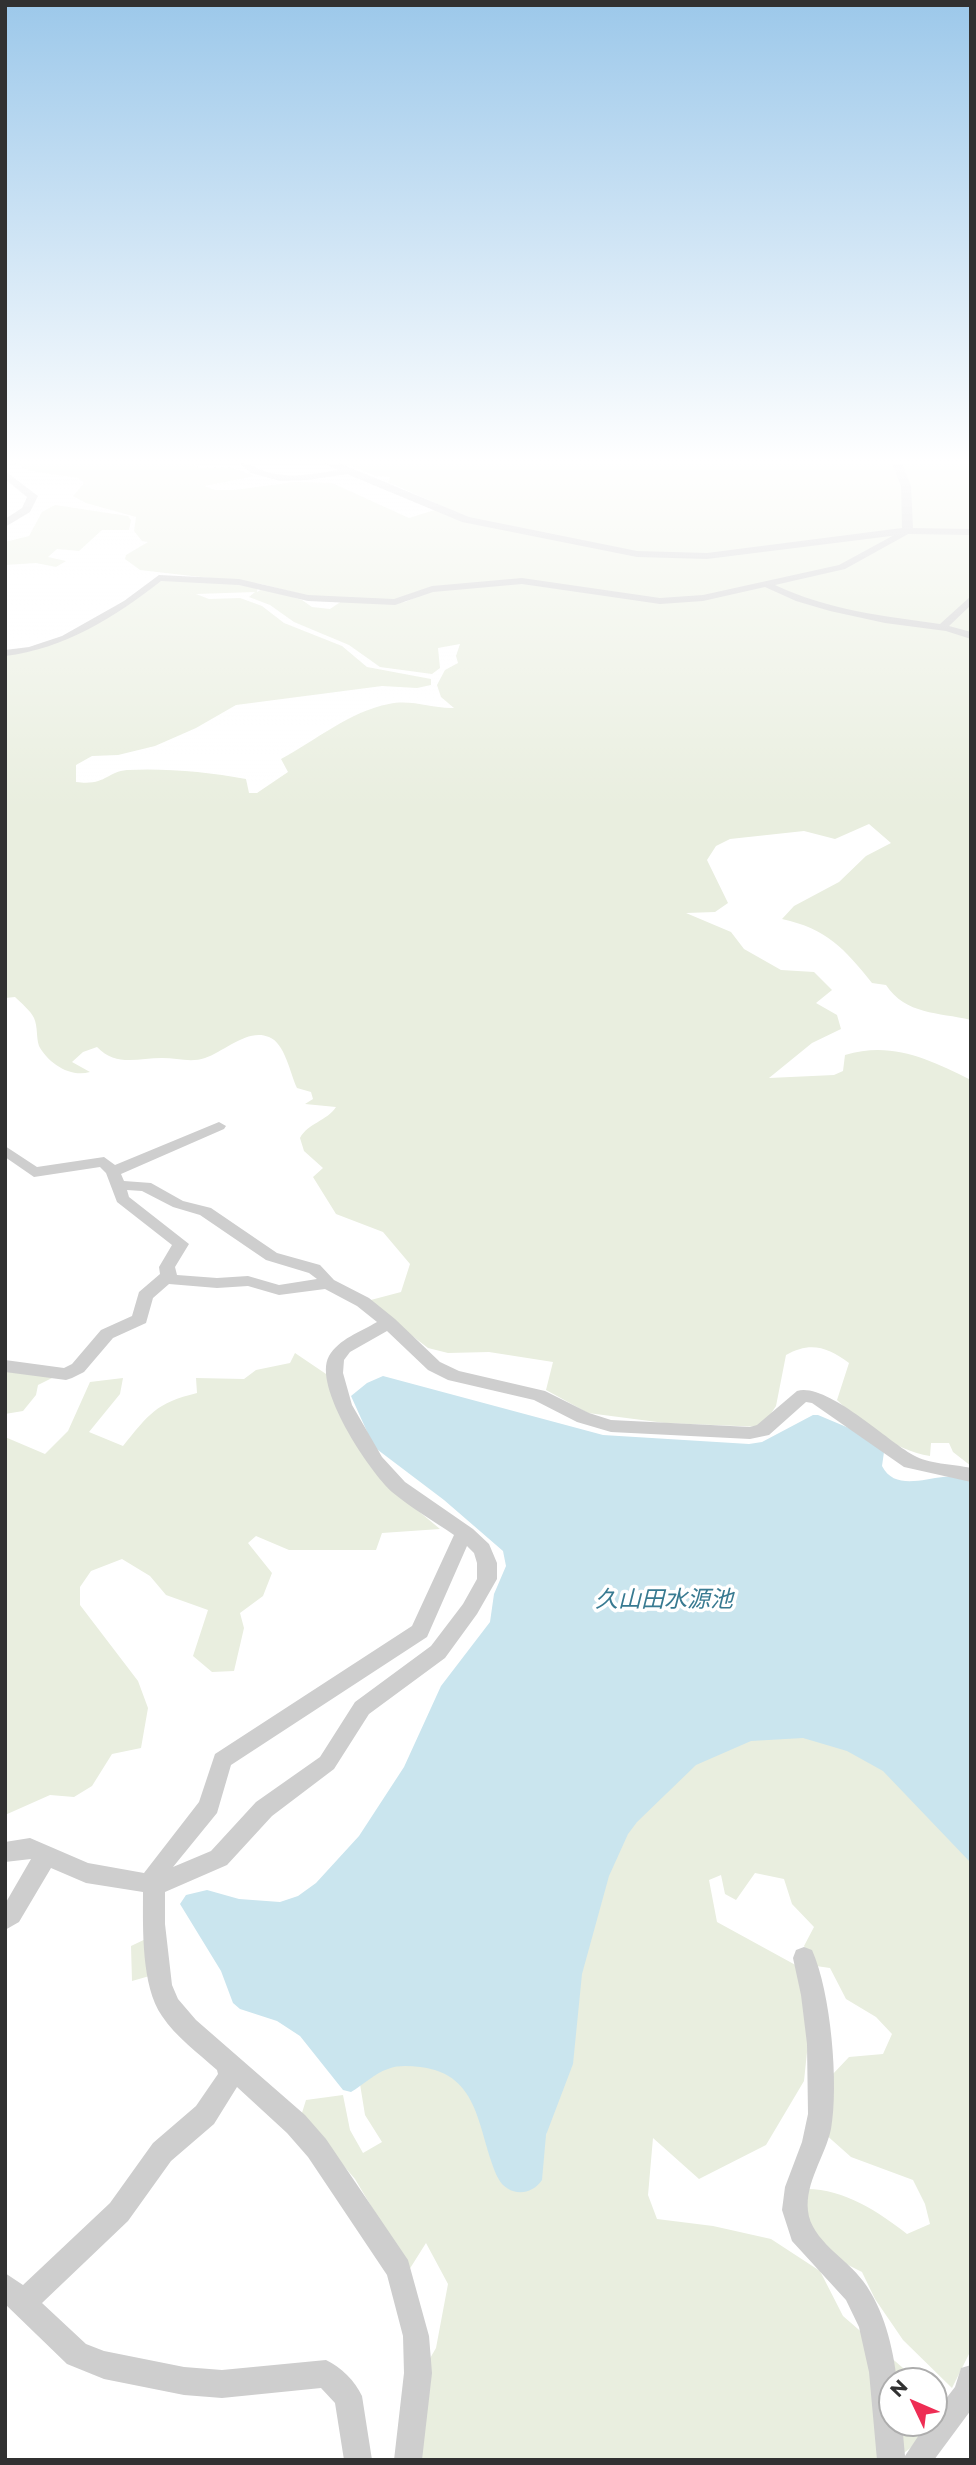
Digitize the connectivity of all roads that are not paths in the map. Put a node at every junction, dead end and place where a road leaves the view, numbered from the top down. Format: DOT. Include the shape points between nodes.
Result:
graph roads {
  1 [pos="159,578"];
  2 [pos="160,578"];
  3 [pos="800,578"];
  4 [pos="820,578"];
  5 [pos="831,584"];
  6 [pos="768,585"];
  7 [pos="971,599"];
  8 [pos="942,628"];
  9 [pos="971,636"];
  10 [pos="5,653"];
  11 [pos="219,1126"];
  12 [pos="5,1150"];
  13 [pos="116,1179"];
  14 [pos="168,1276"];
  15 [pos="327,1283"];
  16 [pos="388,1323"];
  17 [pos="5,1366"];
  18 [pos="971,1475"];
  19 [pos="466,1534"];
  20 [pos="5,1852"];
  21 [pos="46,1857"];
  22 [pos="155,1886"];
  23 [pos="5,1920"];
  24 [pos="804,1958"];
  25 [pos="228,2063"];
  26 [pos="14,2295"];
  27 [pos="971,2378"];
  28 [pos="358,2460"];
  29 [pos="408,2460"];
  30 [pos="891,2460"];
  31 [pos="917,2460"];
  1 -- 10 [label="street" via="127,603 65,638"];
  2 -- 6 [label="street" via="239,582 307,598 395,602 432,589 508,582 660,601"];
  3 -- 6 [label="street"];
  4 -- 5 [label="street"];
  6 -- 8 [label="street" via="870,617"];
  7 -- 8 [label="street"];
  8 -- 9 [label="street"];
  11 -- 13 [label="street"];
  12 -- 13 [label="street" via="34,1172 104,1162"];
  13 -- 14 [label="street" via="122,1199 181,1244 167,1267"];
  13 -- 15 [label="street" via="155,1187 179,1204 208,1212 281,1261 316,1268"];
  14 -- 15 [label="street" via="217,1283 248,1281 279,1290"];
  14 -- 17 [label="street" via="145,1296 140,1319 107,1334 78,1368 66,1374"];
  15 -- 16 [label="street" via="363,1302"];
  16 -- 18 [label="street" via="434,1366 454,1376 538,1395 583,1418 611,1426 750,1433 763,1430 803,1395 817,1398 910,1462"];
  16 -- 19 [label="street" via="344,1348 336,1359 334,1373 343,1405 376,1462 399,1487"];
  19 -- 22 [label="street" via="457,1544 420,1631 222,1760 209,1805 154,1875"];
  19 -- 22 [label="street" via="482,1549 487,1578 438,1652 362,1707 327,1763 264,1809 219,1858"];
  20 -- 21 [label="street" via="30,1847"];
  21 -- 22 [label="street" via="86,1873"];
  21 -- 23 [label="street"];
  22 -- 25 [label="street" via="153,1924 160,1985 169,2007"];
  24 -- 30 [label="street" via="813,1985 821,2099 818,2131 795,2193 797,2222 855,2291 875,2328"];
  25 -- 26 [label="street" via="230,2076 205,2115 162,2152 119,2212"];
  25 -- 29 [label="street" via="317,2148 399,2269 418,2361"];
  26 -- 28 [label="street" via="77,2354 104,2365 222,2384 326,2375 348,2396"];
  27 -- 31 [label="street" via="966,2394"];
}
